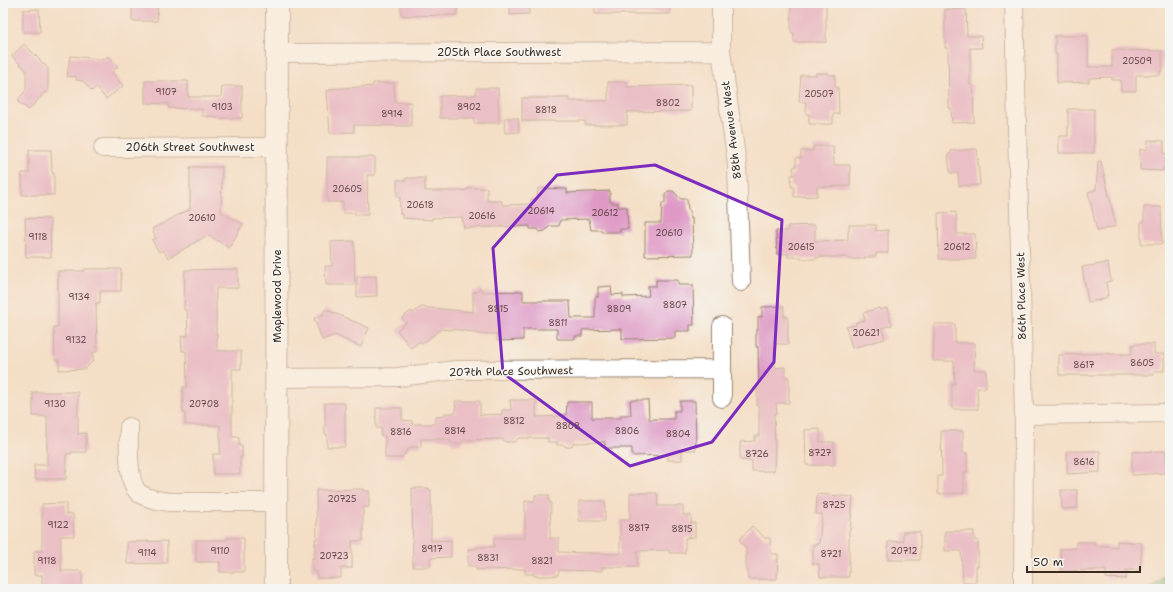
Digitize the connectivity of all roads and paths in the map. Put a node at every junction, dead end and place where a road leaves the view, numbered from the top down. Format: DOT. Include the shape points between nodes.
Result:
graph roads {
  1 [pos="277,3"];
  2 [pos="721,3"];
  3 [pos="1014,3"];
  4 [pos="721,51"];
  5 [pos="277,53"];
  6 [pos="277,147"];
  7 [pos="102,148"];
  8 [pos="741,282"];
  9 [pos="722,326"];
  10 [pos="722,369"];
  11 [pos="277,378"];
  12 [pos="722,398"];
  13 [pos="1170,413"];
  14 [pos="1024,415"];
  15 [pos="129,427"];
  16 [pos="276,502"];
  17 [pos="276,589"];
  18 [pos="1023,589"];
  1 -- 5 [label="street, Maplewood Drive"];
  2 -- 4 [label="street, 88th Avenue West"];
  3 -- 14 [label="street, 86th Place West"];
  4 -- 5 [label="street, 205th Place Southwest"];
  4 -- 8 [label="street, 88th Avenue West" via="737,164"];
  5 -- 6 [label="street, Maplewood Drive"];
  6 -- 7 [label="street, 206th Street Southwest"];
  6 -- 11 [label="street, Maplewood Drive"];
  9 -- 10 [label="street"];
  10 -- 11 [label="street, 207th Place Southwest" via="456,370 398,378"];
  10 -- 12 [label="street"];
  11 -- 16 [label="street, Maplewood Drive"];
  13 -- 14 [label="street"];
  14 -- 18 [label="street, 86th Place West"];
  15 -- 16 [label="street" via="132,477 139,493 154,500 170,502"];
  16 -- 17 [label="street, Maplewood Drive"];
}
